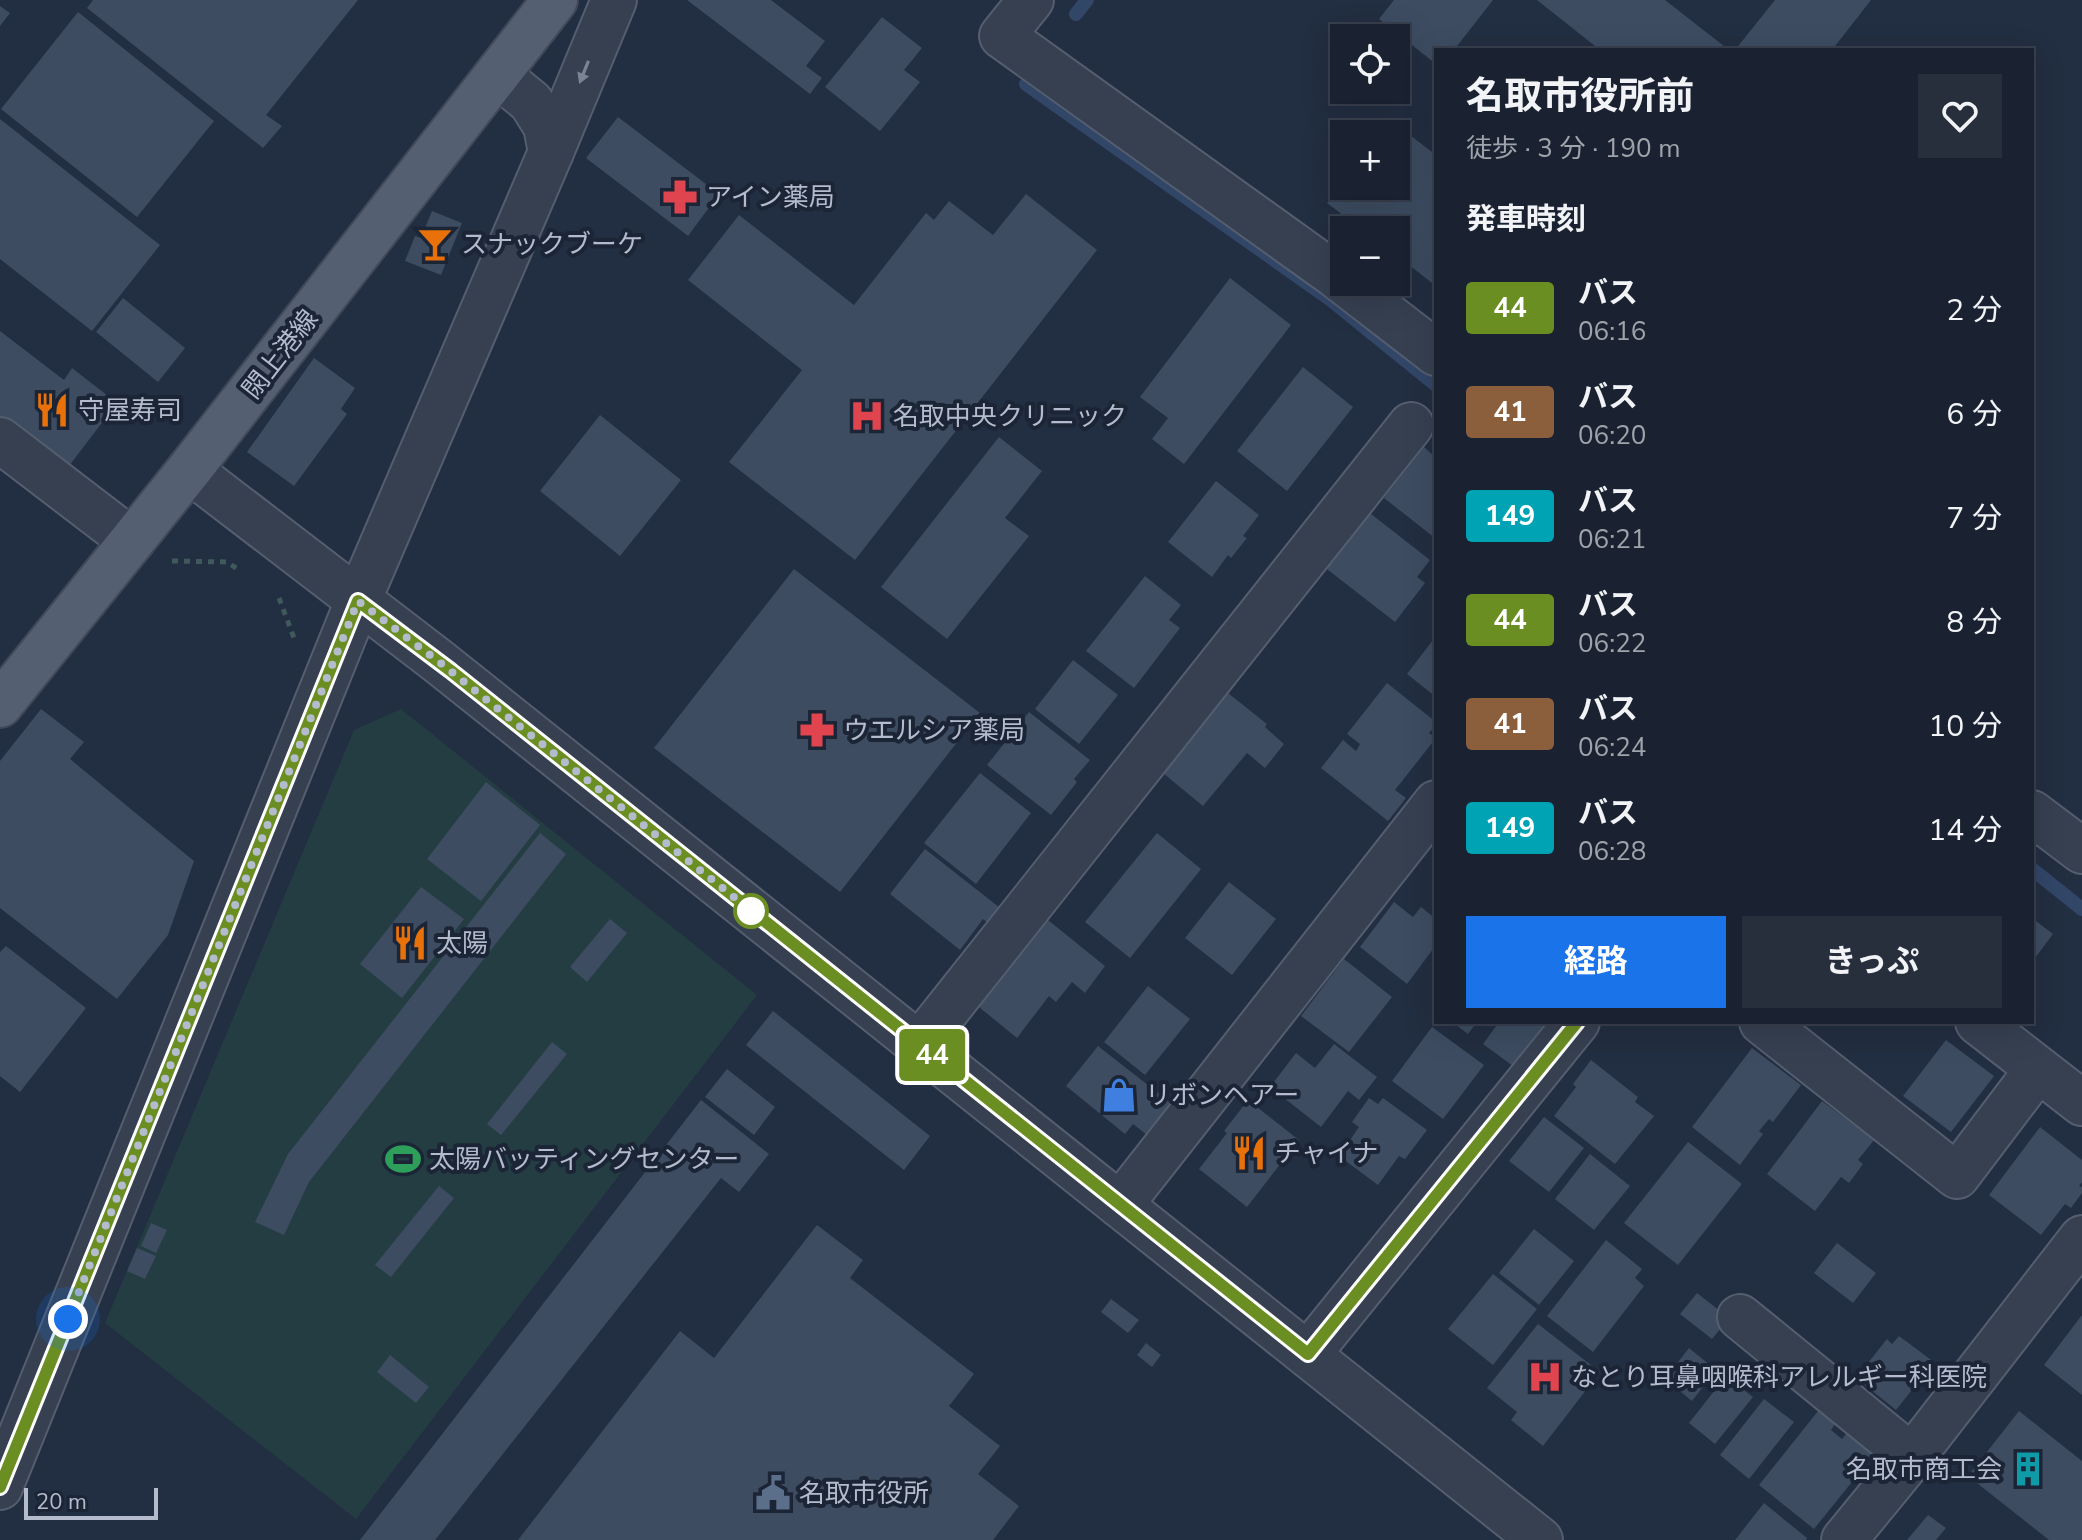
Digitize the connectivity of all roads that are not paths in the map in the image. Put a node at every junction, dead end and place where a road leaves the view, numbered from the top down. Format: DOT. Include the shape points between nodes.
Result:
graph roads {
  1 [pos="555,0"];
  2 [pos="614,0"];
  3 [pos="1031,0"];
  4 [pos="498,75"];
  5 [pos="551,152"];
  6 [pos="1434,351"];
  7 [pos="1411,425"];
  8 [pos="0,440"];
  9 [pos="189,470"];
  10 [pos="132,541"];
  11 [pos="358,601"];
  12 [pos="0,705"];
  13 [pos="1434,806"];
  14 [pos="2034,815"];
  15 [pos="2082,851"];
  16 [pos="1575,1024"];
  17 [pos="1765,1024"];
  18 [pos="1981,1024"];
  19 [pos="919,1045"];
  20 [pos="2038,1069"];
  21 [pos="2082,1103"];
  22 [pos="1120,1205"];
  23 [pos="2082,1238"];
  24 [pos="1740,1317"];
  25 [pos="1308,1354"];
  26 [pos="1912,1457"];
  27 [pos="0,1487"];
  28 [pos="1540,1540"];
  29 [pos="1844,1540"];
  1 -- 4 [label="main road, 閖上港線"];
  2 -- 5 [label="street, one-way"];
  3 -- 6 [label="street" via="1002,36"];
  4 -- 5 [label="street" via="531,102 546,126"];
  4 -- 9 [label="main road, 閖上港線"];
  5 -- 11 [label="street"];
  7 -- 19 [label="street"];
  8 -- 10 [label="street"];
  9 -- 10 [label="main road, 閖上港線"];
  9 -- 11 [label="street"];
  10 -- 12 [label="main road, 閖上港線"];
  11 -- 19 [label="street"];
  11 -- 27 [label="street"];
  13 -- 22 [label="street"];
  14 -- 15 [label="street"];
  16 -- 25 [label="street"];
  17 -- 20 [label="street" via="1957,1176"];
  18 -- 20 [label="street"];
  19 -- 22 [label="street"];
  20 -- 21 [label="street"];
  22 -- 25 [label="street"];
  23 -- 26 [label="street"];
  24 -- 26 [label="street"];
  25 -- 28 [label="street"];
  26 -- 29 [label="street"];
}
